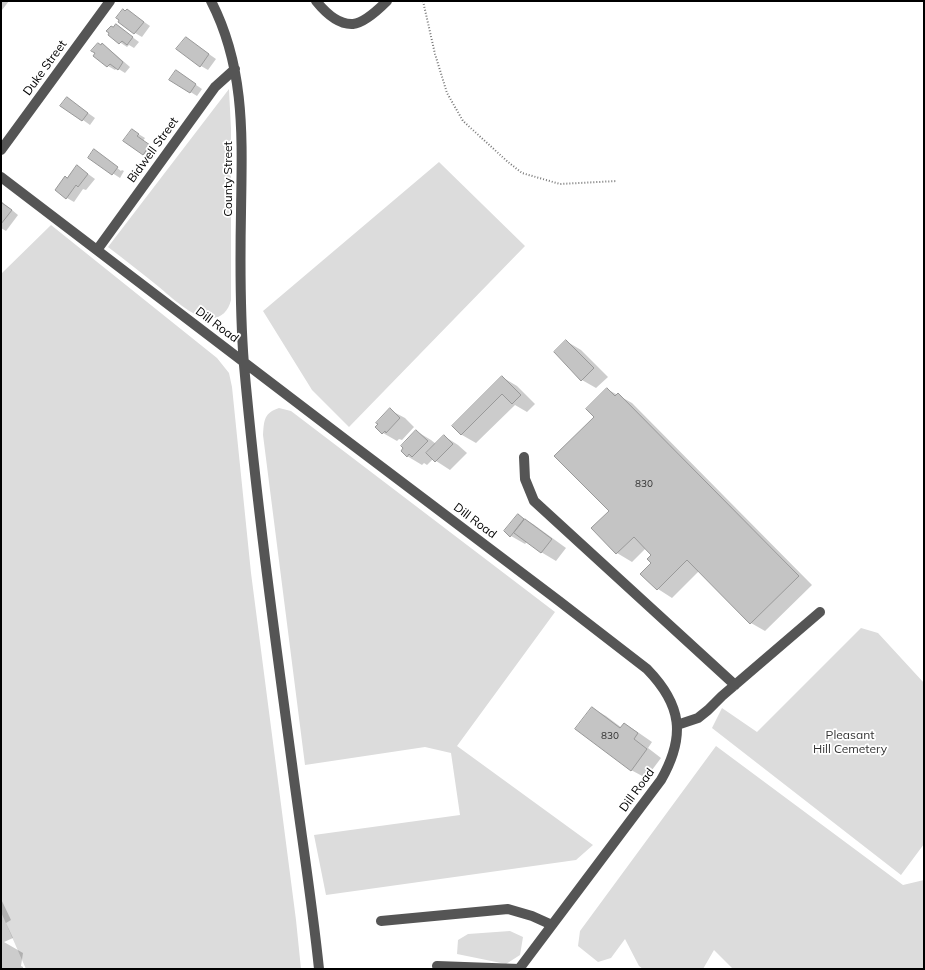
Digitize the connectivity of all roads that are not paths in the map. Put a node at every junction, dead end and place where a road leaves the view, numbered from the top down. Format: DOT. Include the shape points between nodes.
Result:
graph roads {
  1 [pos="110,1"];
  2 [pos="211,1"];
  3 [pos="316,1"];
  4 [pos="387,1"];
  5 [pos="235,69"];
  6 [pos="1,150"];
  7 [pos="1,177"];
  8 [pos="97,250"];
  9 [pos="244,362"];
  10 [pos="524,457"];
  11 [pos="820,612"];
  12 [pos="735,685"];
  13 [pos="677,725"];
  14 [pos="381,921"];
  15 [pos="552,925"];
  16 [pos="437,966"];
  17 [pos="319,969"];
  18 [pos="519,969"];
  1 -- 6 [label="street, Duke Street"];
  2 -- 5 [label="street, County Street"];
  3 -- 4 [label="street" via="333,18 353,24 364,20"];
  5 -- 8 [label="street, Bidwell Street" via="215,87"];
  5 -- 9 [label="street, County Street" via="241,114 241,309"];
  7 -- 8 [label="street, Dill Road"];
  8 -- 9 [label="street, Dill Road"];
  9 -- 13 [label="street, Dill Road" via="560,600 647,669 659,681 667,695 674,709"];
  9 -- 17 [label="street, County Street" via="268,580"];
  10 -- 12 [label="street" via="525,479 534,501"];
  11 -- 12 [label="street"];
  12 -- 13 [label="street" via="698,718"];
  13 -- 15 [label="street, Dill Road" via="675,749 670,765 661,780"];
  14 -- 15 [label="street" via="508,909"];
  15 -- 18 [label="street, Dill Road"];
  16 -- 18 [label="street"];
}
